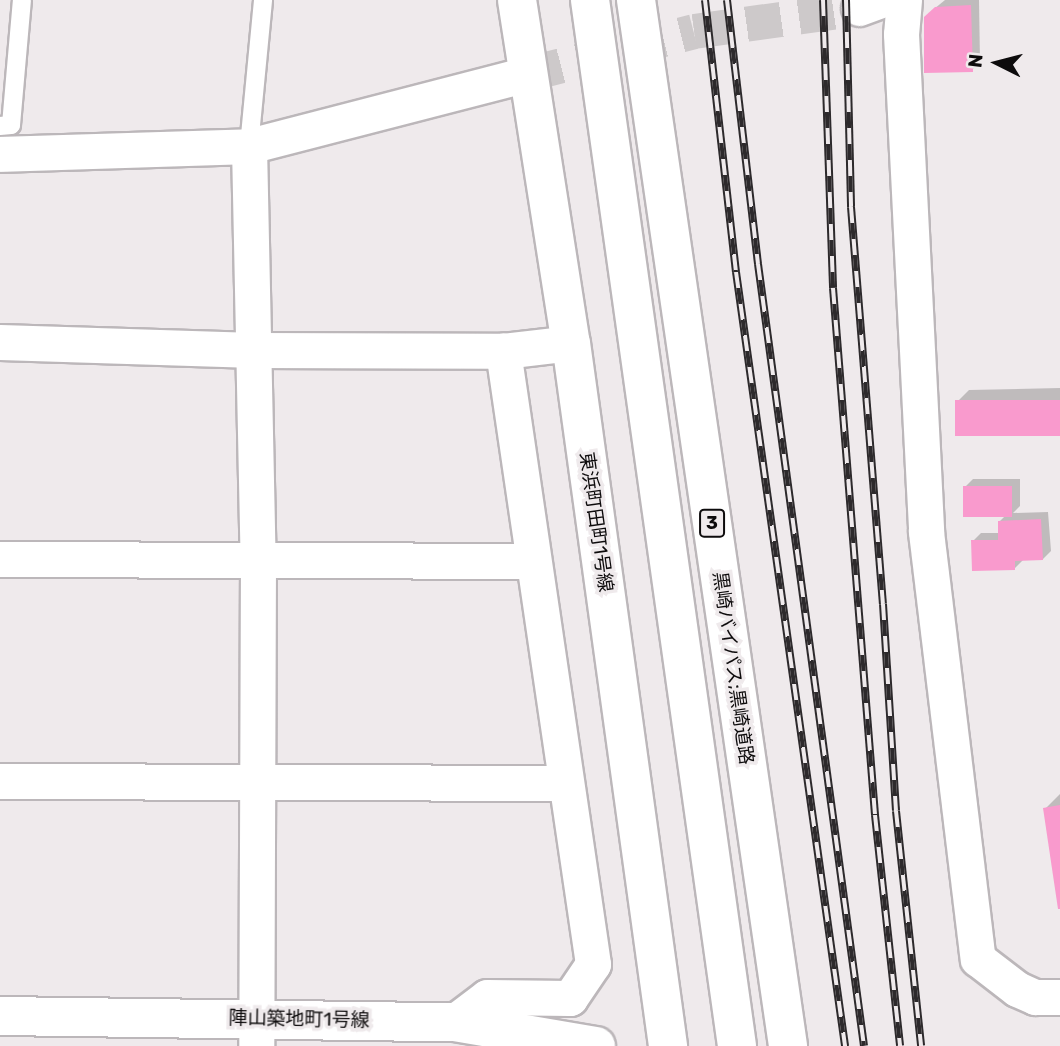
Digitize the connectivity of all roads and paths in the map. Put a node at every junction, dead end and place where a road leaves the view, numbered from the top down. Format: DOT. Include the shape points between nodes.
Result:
graph roads {
  1 [pos="22,0"];
  2 [pos="262,0"];
  3 [pos="517,0"];
  4 [pos="590,0"];
  5 [pos="636,0"];
  6 [pos="904,0"];
  7 [pos="527,74"];
  8 [pos="0,126"];
  9 [pos="249,146"];
  10 [pos="0,154"];
  11 [pos="0,342"];
  12 [pos="571,343"];
  13 [pos="254,350"];
  14 [pos="503,351"];
  15 [pos="0,559"];
  16 [pos="258,560"];
  17 [pos="533,561"];
  18 [pos="0,781"];
  19 [pos="255,783"];
  20 [pos="565,783"];
  21 [pos="1060,997"];
  22 [pos="0,1016"];
  23 [pos="454,1022"];
  24 [pos="257,1032"];
  25 [pos="596,1046"];
  26 [pos="668,1046"];
  27 [pos="737,1046"];
  28 [pos="788,1046"];
  1 -- 8 [label="lane" via="11,125"];
  2 -- 9 [label="lane"];
  3 -- 7 [label="main road, 東浜町田町1号線"];
  4 -- 27 [label="main road, bridge"];
  5 -- 28 [label="main road, 黒崎バイパス;黒崎道路 / 3, bridge"];
  6 -- 21 [label="street" via="901,34 926,532 978,959 1017,989 1035,997"];
  7 -- 9 [label="street"];
  7 -- 12 [label="main road, 東浜町田町1号線"];
  9 -- 10 [label="street"];
  9 -- 13 [label="street"];
  11 -- 13 [label="street"];
  12 -- 14 [label="street"];
  12 -- 26 [label="main road, 東浜町田町1号線"];
  13 -- 14 [label="street"];
  13 -- 16 [label="street"];
  14 -- 17 [label="street"];
  15 -- 16 [label="street"];
  16 -- 17 [label="street"];
  16 -- 19 [label="street"];
  17 -- 20 [label="street"];
  18 -- 19 [label="street"];
  19 -- 20 [label="street"];
  19 -- 24 [label="street"];
  20 -- 23 [label="street" via="593,964 570,998 487,997"];
  22 -- 24 [label="main road, 陣山築地町1号線"];
  23 -- 24 [label="main road, 陣山築地町1号線"];
  23 -- 25 [label="main road, 陣山築地町1号線"];
}
